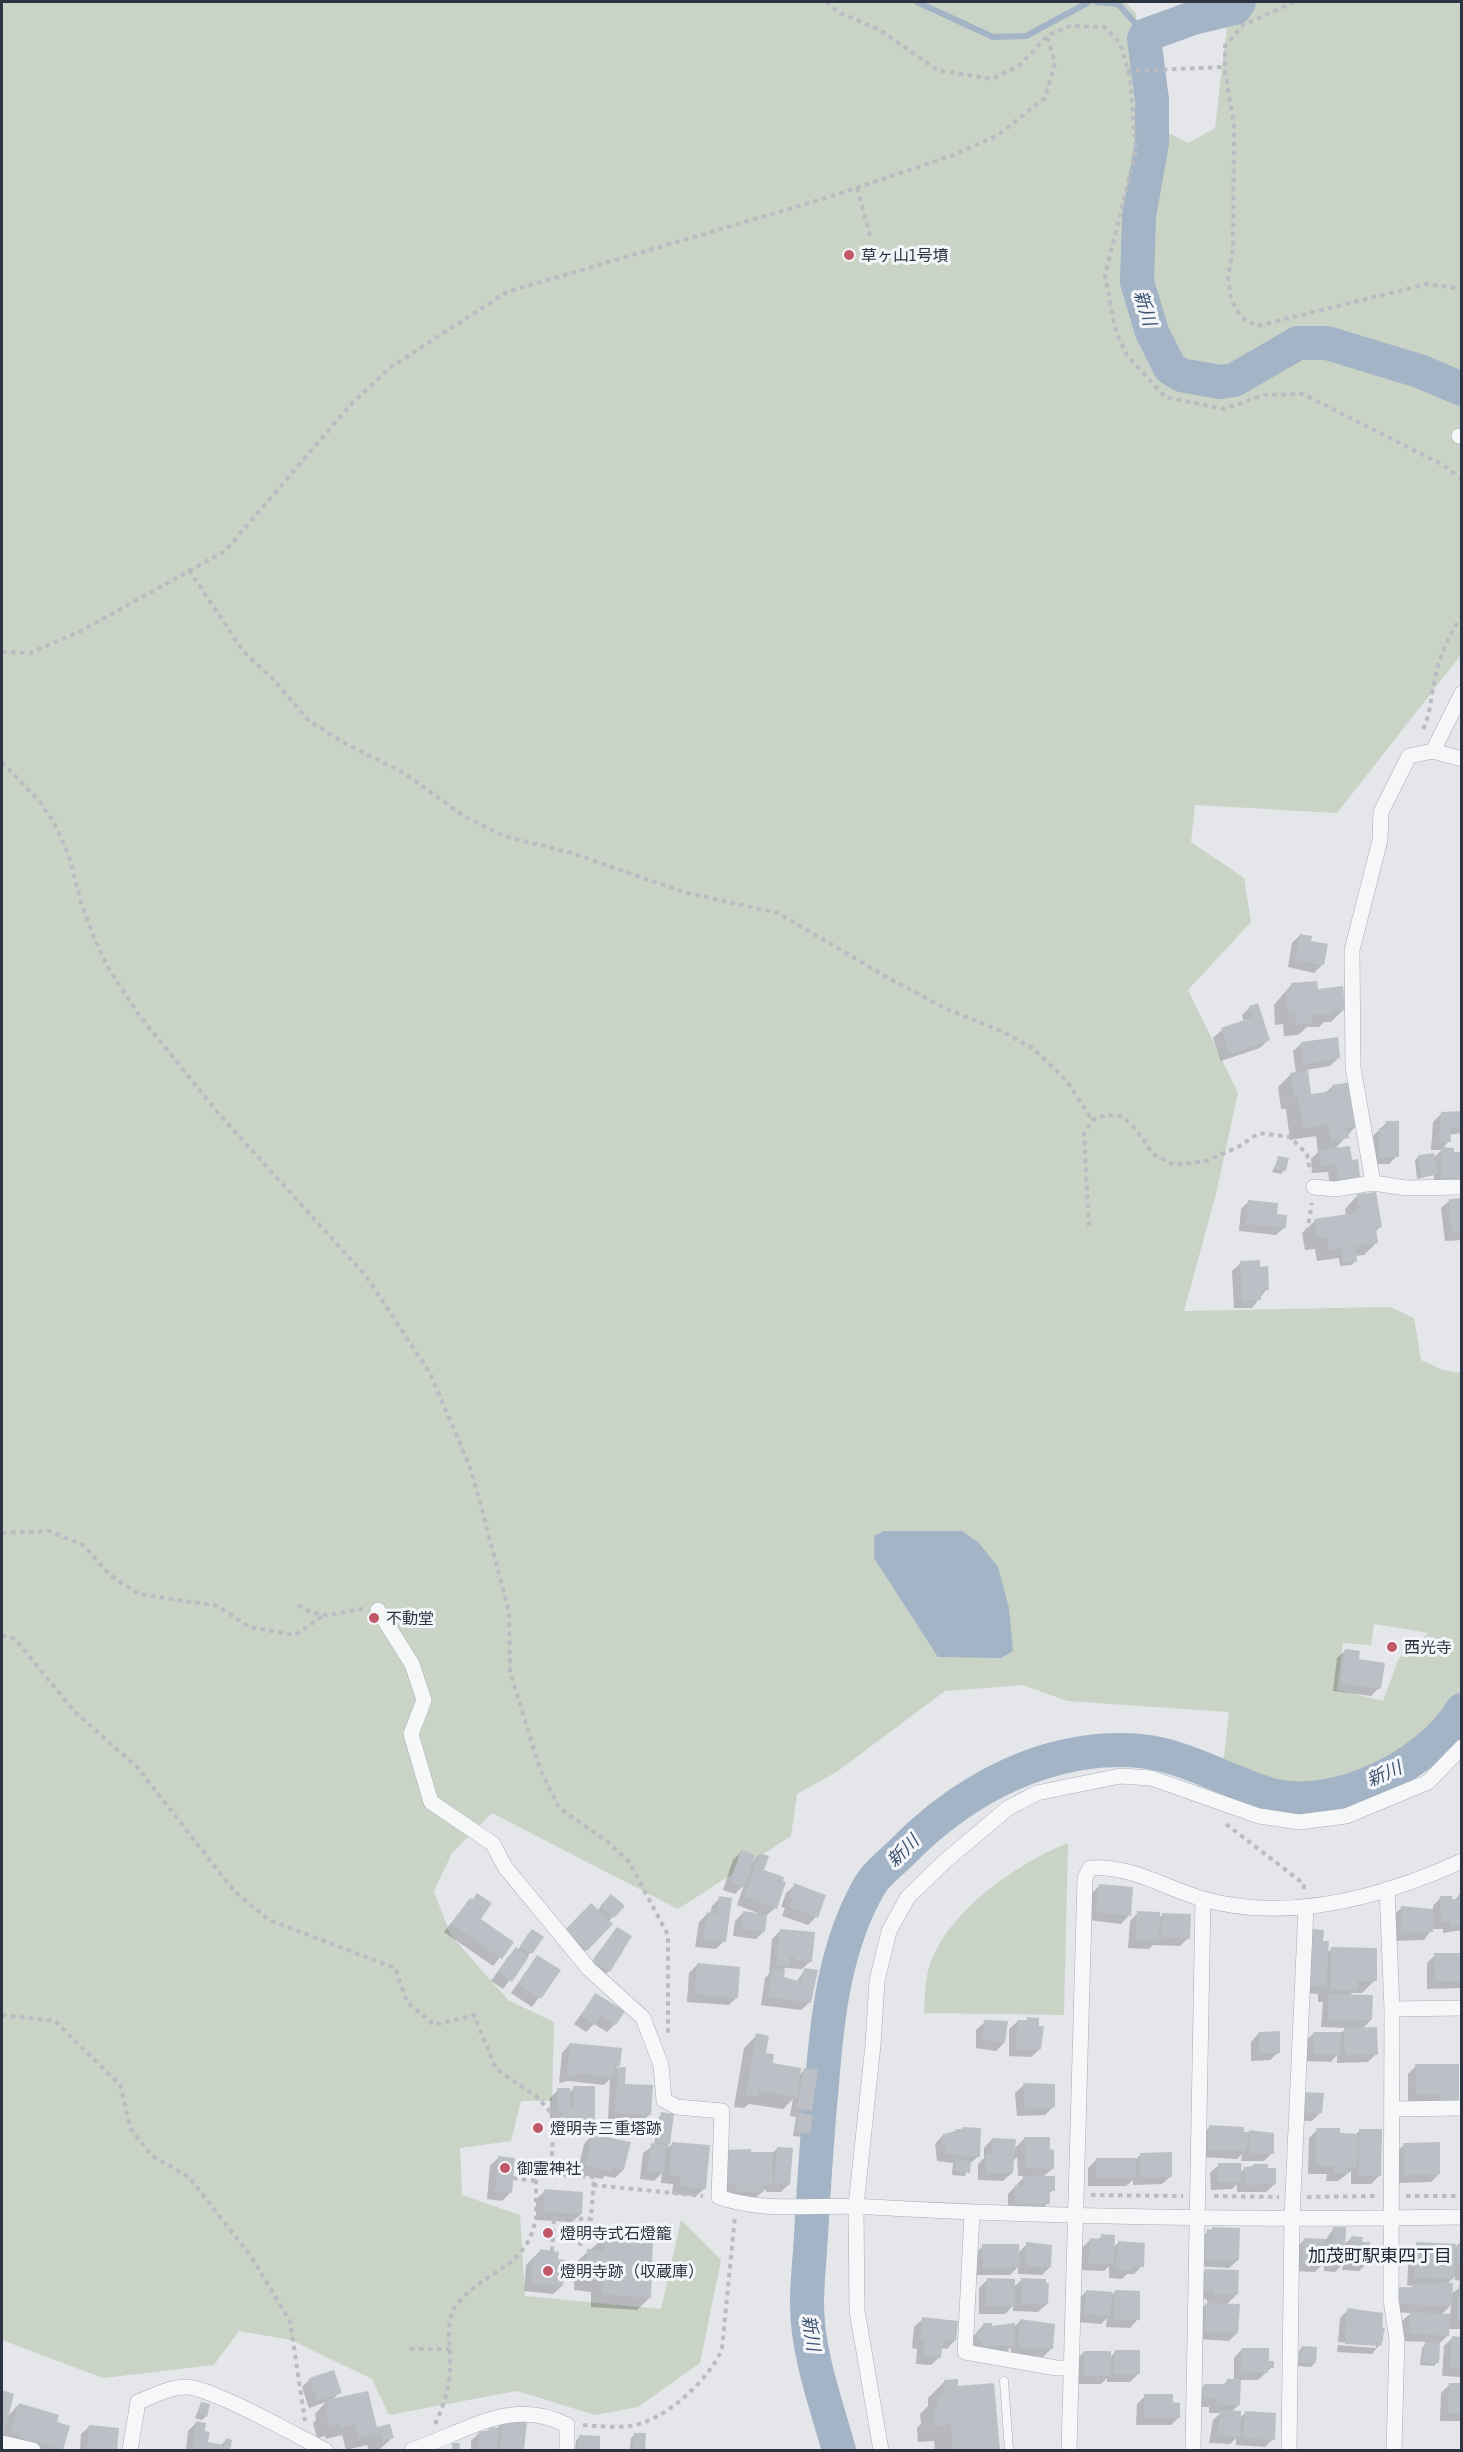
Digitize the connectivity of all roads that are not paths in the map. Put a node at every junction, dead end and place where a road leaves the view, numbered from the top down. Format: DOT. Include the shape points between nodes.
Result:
graph roads {
  1 [pos="1461,693"];
  2 [pos="1434,751"];
  3 [pos="1461,759"];
  4 [pos="1373,1183"];
  5 [pos="1314,1187"];
  6 [pos="1461,1187"];
  7 [pos="378,1610"];
  8 [pos="1461,1748"];
  9 [pos="1461,1861"];
  10 [pos="1387,1889"];
  11 [pos="1203,1899"];
  12 [pos="1306,1908"];
  13 [pos="1461,2008"];
  14 [pos="1392,2009"];
  15 [pos="1461,2108"];
  16 [pos="1392,2109"];
  17 [pos="856,2206"];
  18 [pos="972,2213"];
  19 [pos="1075,2214"];
  20 [pos="1198,2216"];
  21 [pos="1292,2217"];
  22 [pos="1461,2217"];
  23 [pos="1392,2218"];
  24 [pos="1071,2368"];
  25 [pos="1004,2381"];
  26 [pos="2,2442"];
  27 [pos="418,2448"];
  28 [pos="321,2449"];
  29 [pos="33,2451"];
  30 [pos="130,2451"];
  31 [pos="567,2451"];
  32 [pos="881,2451"];
  33 [pos="1009,2451"];
  34 [pos="1069,2451"];
  35 [pos="1193,2451"];
  36 [pos="1289,2451"];
  37 [pos="1394,2451"];
  1 -- 2 [label="street"];
  2 -- 3 [label="street"];
  2 -- 4 [label="street" via="1409,756 1381,812 1380,840 1352,950 1353,1066"];
  4 -- 5 [label="street" via="1335,1189"];
  4 -- 6 [label="street" via="1406,1188"];
  7 -- 17 [label="street" via="412,1665 424,1700 411,1734 431,1802 493,1844 505,1867 589,1968 643,2018 661,2065 664,2100 677,2107 722,2111 719,2197 737,2203 801,2209"];
  8 -- 17 [label="street" via="1428,1782 1346,1816 1299,1822 1259,1816 1151,1778 1120,1776 1037,1793 1008,1808 908,1897 889,1931 876,1981"];
  9 -- 10 [label="street"];
  10 -- 12 [label="street"];
  10 -- 14 [label="street"];
  11 -- 12 [label="street" via="1248,1908"];
  11 -- 19 [label="street" via="1128,1870 1090,1868 1085,1878"];
  11 -- 20 [label="street"];
  12 -- 21 [label="street"];
  13 -- 14 [label="street"];
  14 -- 16 [label="street"];
  15 -- 16 [label="street"];
  16 -- 23 [label="street"];
  17 -- 18 [label="street"];
  17 -- 32 [label="street" via="857,2311"];
  18 -- 19 [label="street"];
  18 -- 24 [label="street" via="965,2352"];
  19 -- 20 [label="street"];
  19 -- 24 [label="street"];
  20 -- 21 [label="street"];
  20 -- 35 [label="street"];
  21 -- 23 [label="street"];
  21 -- 36 [label="street"];
  22 -- 23 [label="street"];
  23 -- 37 [label="street" via="1391,2300 1397,2340"];
  24 -- 34 [label="street"];
  25 -- 33 [label="lane"];
  26 -- 29 [label="street"];
  27 -- 31 [label="street" via="501,2415 550,2417 567,2425"];
  28 -- 30 [label="street" via="197,2388 186,2387 138,2402"];
}
